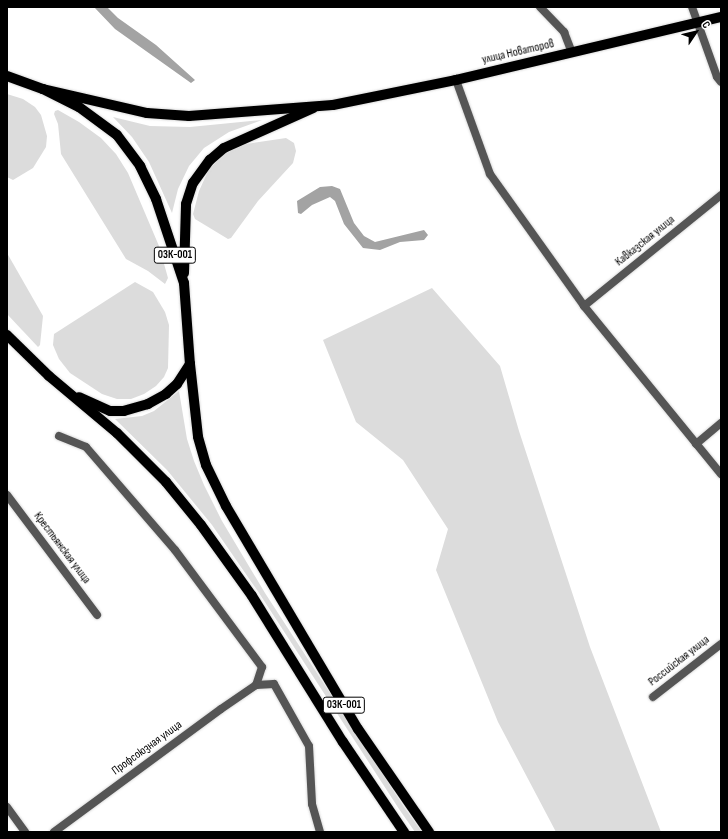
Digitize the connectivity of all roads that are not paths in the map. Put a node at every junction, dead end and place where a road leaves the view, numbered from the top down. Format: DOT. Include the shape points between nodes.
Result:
graph roads {
  1 [pos="540,7"];
  2 [pos="692,7"];
  3 [pos="721,17"];
  4 [pos="699,23"];
  5 [pos="572,53"];
  6 [pos="7,76"];
  7 [pos="456,80"];
  8 [pos="721,82"];
  9 [pos="43,89"];
  10 [pos="319,105"];
  11 [pos="721,195"];
  12 [pos="184,283"];
  13 [pos="584,306"];
  14 [pos="7,335"];
  15 [pos="190,364"];
  16 [pos="63,388"];
  17 [pos="721,423"];
  18 [pos="59,436"];
  19 [pos="696,444"];
  20 [pos="721,474"];
  21 [pos="7,495"];
  22 [pos="97,615"];
  23 [pos="721,644"];
  24 [pos="256,685"];
  25 [pos="653,697"];
  26 [pos="7,807"];
  27 [pos="25,832"];
  28 [pos="54,832"];
  29 [pos="320,832"];
  30 [pos="404,832"];
  31 [pos="429,832"];
  1 -- 5 [label="street" via="564,32"];
  2 -- 4 [label="street"];
  3 -- 4 [label="main road, улица Новаторов"];
  4 -- 5 [label="main road, улица Новаторов"];
  4 -- 8 [label="street" via="717,77"];
  5 -- 7 [label="main road, улица Новаторов"];
  6 -- 9 [label="main road, 03К-001"];
  7 -- 10 [label="main road, улица Новаторов" via="346,103"];
  7 -- 13 [label="street" via="490,174"];
  9 -- 10 [label="main road, улица Новаторов" via="147,114 189,116"];
  9 -- 12 [label="main road, 03К-001" via="98,119 117,135 140,166 165,223"];
  10 -- 12 [label="main road" via="224,148 210,160 193,183 186,204"];
  11 -- 13 [label="street, Кавказская улица"];
  12 -- 15 [label="main road, 03К-001"];
  13 -- 19 [label="street"];
  14 -- 16 [label="main road, 03К-001"];
  15 -- 16 [label="main road, 03К-001" via="177,384 166,394 148,404 124,411 110,411"];
  15 -- 31 [label="main road, 03К-001" via="198,437 206,465 226,506 358,729"];
  16 -- 30 [label="main road, 03К-001" via="117,433 166,482 201,525 252,596 343,742"];
  17 -- 19 [label="street"];
  18 -- 24 [label="street" via="86,447 175,550 262,667"];
  19 -- 20 [label="street"];
  21 -- 22 [label="street, Крестьянская улица"];
  23 -- 25 [label="street, Российская улица"];
  24 -- 28 [label="street, Профсоюзная улица"];
  24 -- 29 [label="street" via="274,684 309,746 312,804"];
  26 -- 27 [label="street"];
}
